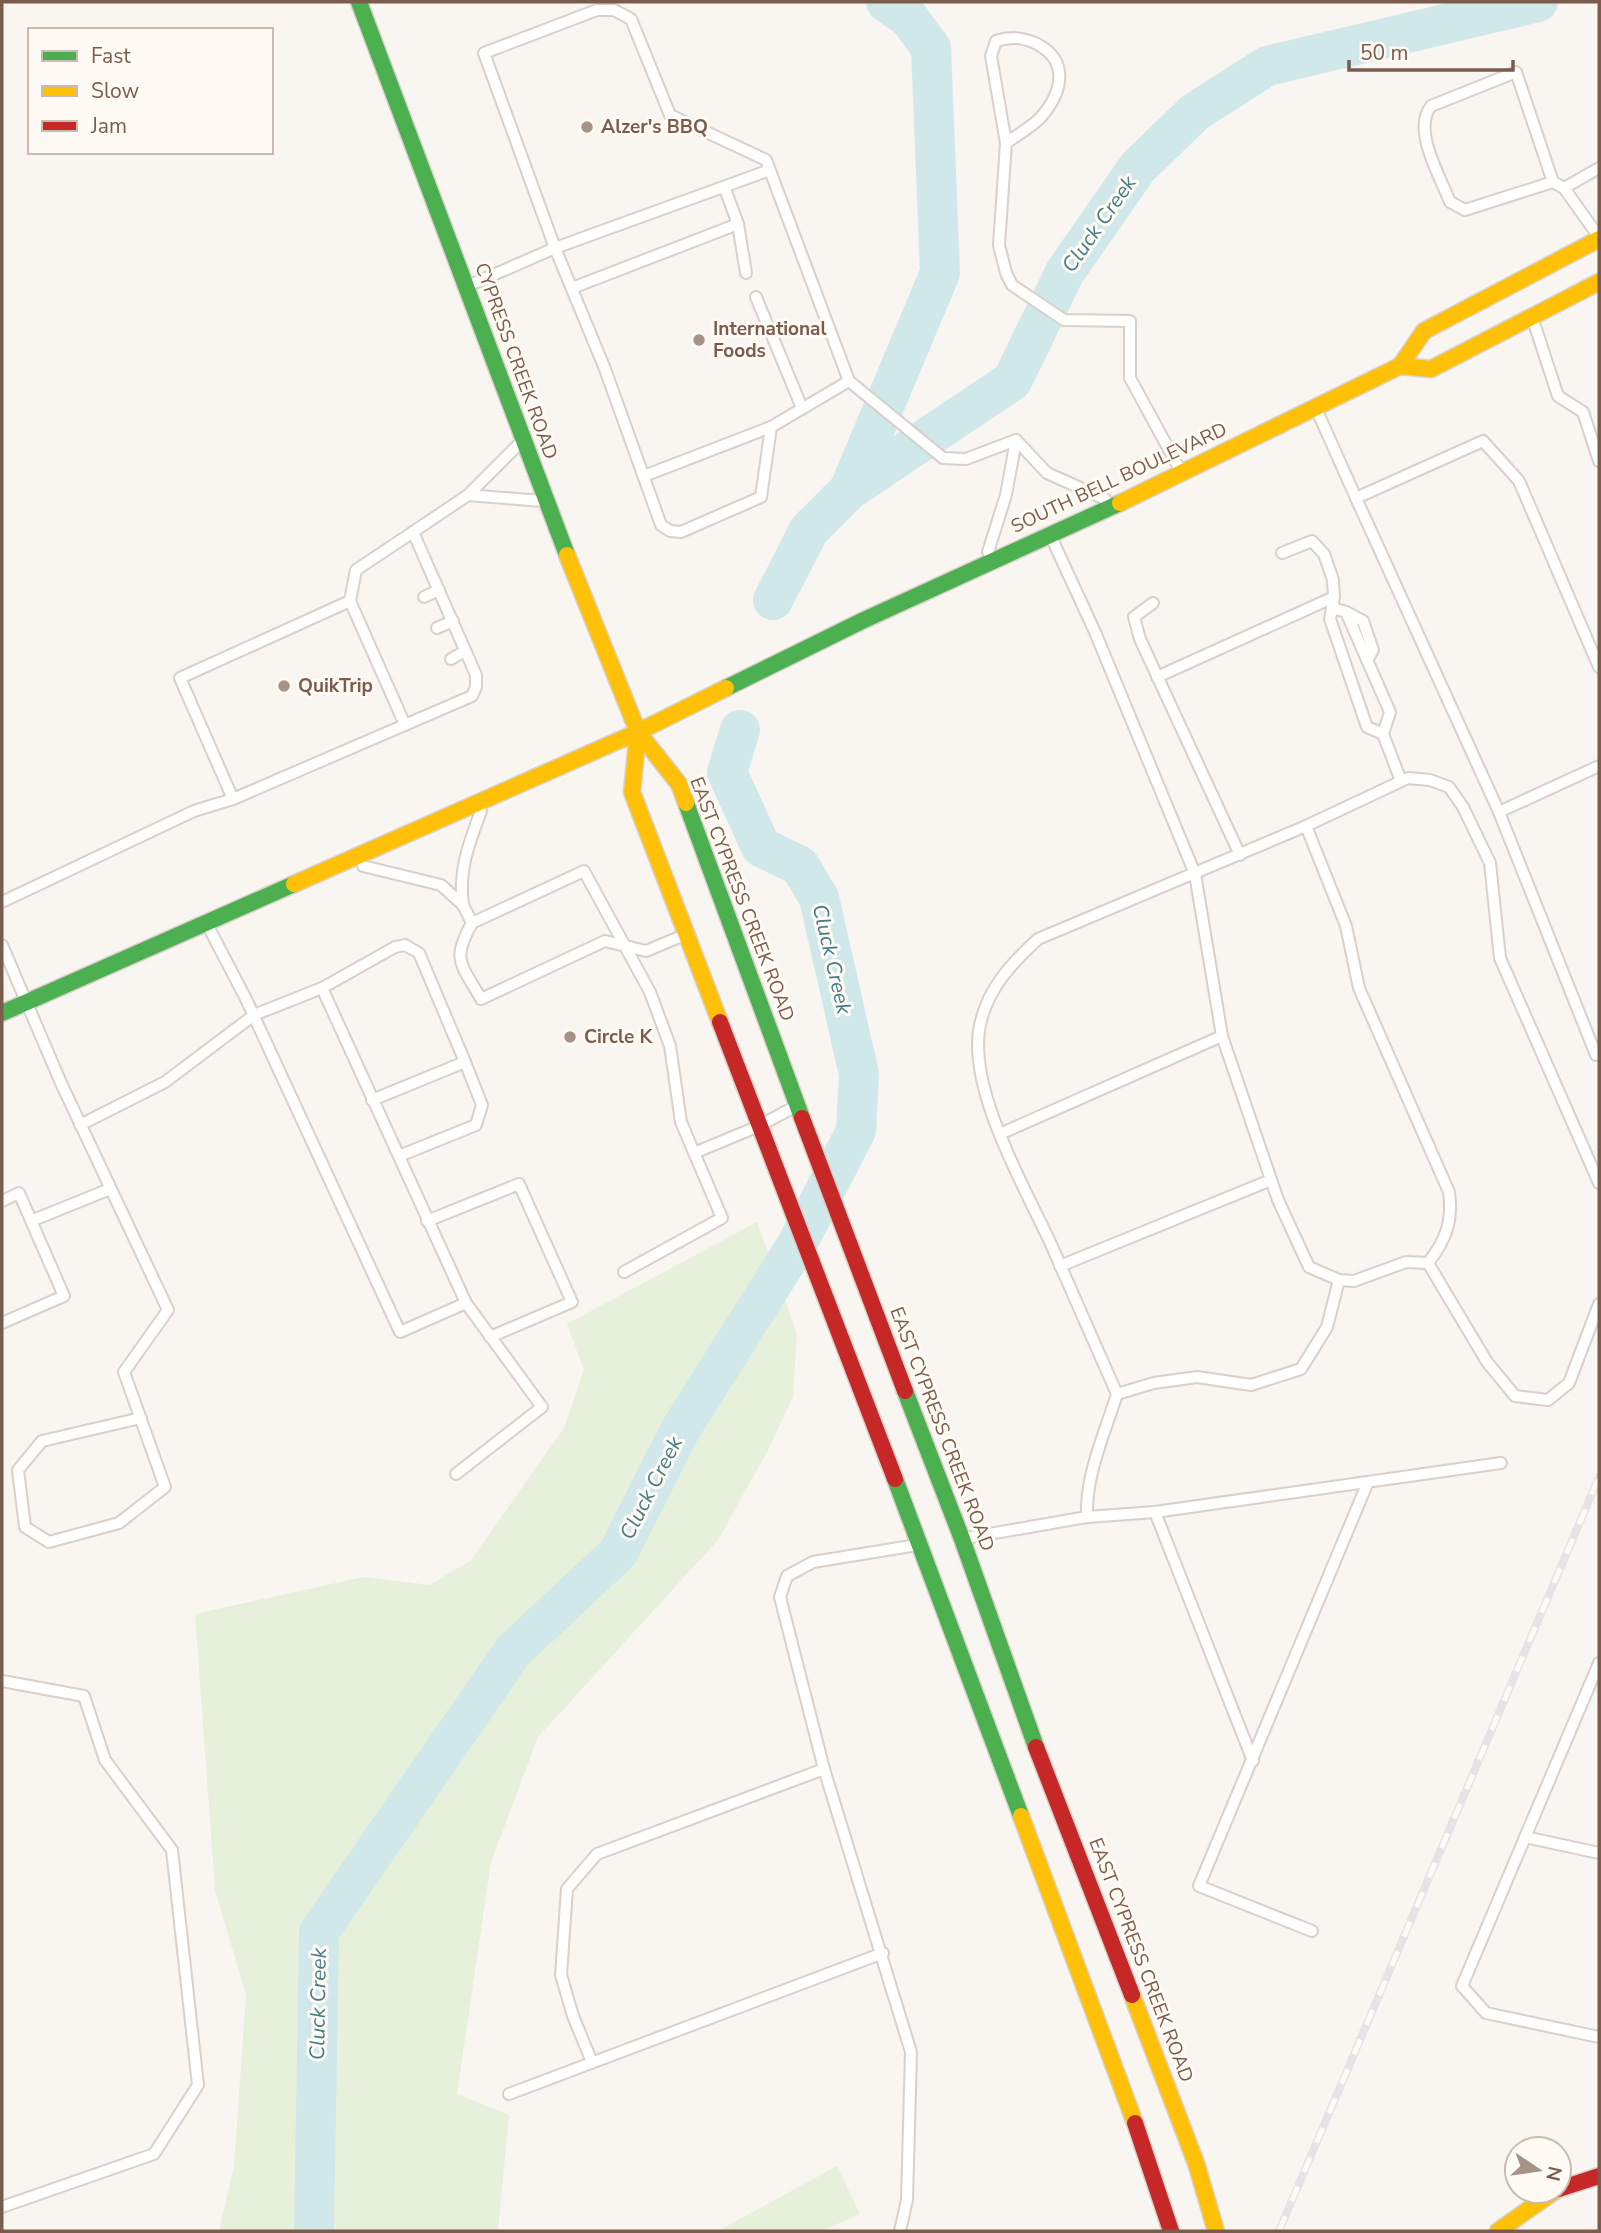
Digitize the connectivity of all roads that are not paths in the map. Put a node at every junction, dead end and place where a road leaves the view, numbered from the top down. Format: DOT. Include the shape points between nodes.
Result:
graph roads {
  1 [pos="359,2"];
  2 [pos="1006,143"];
  3 [pos="1599,168"];
  4 [pos="770,170"];
  5 [pos="1553,182"];
  6 [pos="1564,188"];
  7 [pos="724,189"];
  8 [pos="738,224"];
  9 [pos="1599,238"];
  10 [pos="555,248"];
  11 [pos="746,272"];
  12 [pos="468,286"];
  13 [pos="572,288"];
  14 [pos="1598,288"];
  15 [pos="755,297"];
  16 [pos="1532,317"];
  17 [pos="1400,366"];
  18 [pos="849,381"];
  19 [pos="803,408"];
  20 [pos="1316,408"];
  21 [pos="771,426"];
  22 [pos="522,440"];
  23 [pos="1016,440"];
  24 [pos="1599,461"];
  25 [pos="1182,474"];
  26 [pos="644,476"];
  27 [pos="468,495"];
  28 [pos="1356,498"];
  29 [pos="545,501"];
  30 [pos="1114,503"];
  31 [pos="413,532"];
  32 [pos="1049,533"];
  33 [pos="1282,553"];
  34 [pos="985,563"];
  35 [pos="439,590"];
  36 [pos="424,597"];
  37 [pos="350,601"];
  38 [pos="1153,603"];
  39 [pos="1334,603"];
  40 [pos="372,621"];
  41 [pos="453,621"];
  42 [pos="362,627"];
  43 [pos="437,628"];
  44 [pos="465,651"];
  45 [pos="451,659"];
  46 [pos="1599,667"];
  47 [pos="1157,677"];
  48 [pos="405,725"];
  49 [pos="638,732"];
  50 [pos="1382,734"];
  51 [pos="1599,766"];
  52 [pos="1401,781"];
  53 [pos="233,799"];
  54 [pos="486,799"];
  55 [pos="1499,812"];
  56 [pos="1306,826"];
  57 [pos="1240,855"];
  58 [pos="347,862"];
  59 [pos="1195,874"];
  60 [pos="2,902"];
  61 [pos="463,905"];
  62 [pos="206,922"];
  63 [pos="472,923"];
  64 [pos="686,934"];
  65 [pos="2,946"];
  66 [pos="628,948"];
  67 [pos="322,988"];
  68 [pos="25,1003"];
  69 [pos="2,1013"];
  70 [pos="254,1015"];
  71 [pos="1222,1036"];
  72 [pos="1599,1053"];
  73 [pos="465,1062"];
  74 [pos="372,1100"];
  75 [pos="796,1106"];
  76 [pos="80,1125"];
  77 [pos="758,1126"];
  78 [pos="1002,1133"];
  79 [pos="694,1153"];
  80 [pos="399,1156"];
  81 [pos="1271,1180"];
  82 [pos="1599,1183"];
  83 [pos="110,1189"];
  84 [pos="2,1201"];
  85 [pos="31,1221"];
  86 [pos="427,1221"];
  87 [pos="1428,1263"];
  88 [pos="1060,1266"];
  89 [pos="624,1272"];
  90 [pos="1339,1280"];
  91 [pos="466,1303"];
  92 [pos="1599,1304"];
  93 [pos="2,1323"];
  94 [pos="489,1337"];
  95 [pos="1117,1394"];
  96 [pos="141,1418"];
  97 [pos="1501,1463"];
  98 [pos="456,1474"];
  99 [pos="1368,1482"];
  100 [pos="1155,1512"];
  101 [pos="1087,1517"];
  102 [pos="962,1539"];
  103 [pos="920,1545"];
  104 [pos="1599,1663"];
  105 [pos="1597,1677"];
  106 [pos="2,1681"];
  107 [pos="1253,1761"];
  108 [pos="824,1769"];
  109 [pos="1525,1837"];
  110 [pos="1599,1853"];
  111 [pos="1312,1931"];
  112 [pos="883,1953"];
  113 [pos="1599,2037"];
  114 [pos="592,2062"];
  115 [pos="509,2094"];
  116 [pos="1599,2176"];
  117 [pos="1573,2185"];
  118 [pos="1535,2205"];
  119 [pos="2,2207"];
  120 [pos="900,2231"];
  121 [pos="1171,2231"];
  122 [pos="1216,2231"];
  123 [pos="1498,2231"];
  1 -- 12 [label="main road, CYPRESS CREEK ROAD"];
  2 -- 2 [label="lane" via="991,56 996,41 1007,37 1026,39 1046,49 1058,61 1060,80 1041,117"];
  2 -- 25 [label="lane" via="999,245 1012,285 1064,320 1130,321 1130,378"];
  3 -- 6 [label="lane"];
  4 -- 7 [label="lane"];
  4 -- 10 [label="lane" via="766,160 670,115 631,19 614,10 597,10 484,53"];
  4 -- 18 [label="lane"];
  5 -- 5 [label="lane" via="1465,210 1456,208 1430,152 1423,121 1431,106 1516,72"];
  5 -- 6 [label="lane"];
  6 -- 9 [label="lane"];
  7 -- 8 [label="lane"];
  7 -- 10 [label="lane"];
  8 -- 11 [label="lane"];
  8 -- 13 [label="lane"];
  9 -- 17 [label="main road, SOUTH BELL BOULEVARD" via="1424,331"];
  10 -- 12 [label="lane"];
  10 -- 13 [label="lane"];
  12 -- 22 [label="main road, CYPRESS CREEK ROAD"];
  13 -- 26 [label="lane"];
  14 -- 16 [label="main road"];
  15 -- 19 [label="lane"];
  16 -- 17 [label="main road" via="1431,369"];
  16 -- 24 [label="lane" via="1558,396 1583,412"];
  17 -- 20 [label="main road, SOUTH BELL BOULEVARD"];
  18 -- 19 [label="lane"];
  18 -- 23 [label="lane" via="943,458 966,459"];
  19 -- 21 [label="lane"];
  20 -- 25 [label="main road, SOUTH BELL BOULEVARD"];
  20 -- 28 [label="lane"];
  21 -- 26 [label="lane"];
  21 -- 26 [label="lane" via="761,497 681,533 661,525"];
  22 -- 27 [label="lane"];
  22 -- 29 [label="main road, CYPRESS CREEK ROAD"];
  23 -- 30 [label="lane" via="1047,473"];
  23 -- 34 [label="lane" via="1006,495"];
  25 -- 30 [label="main road, SOUTH BELL BOULEVARD"];
  27 -- 29 [label="lane"];
  27 -- 31 [label="lane"];
  28 -- 46 [label="lane" via="1483,440 1519,481"];
  28 -- 55 [label="lane"];
  29 -- 49 [label="main road, CYPRESS CREEK ROAD"];
  30 -- 32 [label="main road, SOUTH BELL BOULEVARD"];
  31 -- 35 [label="lane"];
  31 -- 37 [label="lane" via="356,570"];
  32 -- 34 [label="main road, SOUTH BELL BOULEVARD"];
  32 -- 59 [label="lane" via="1096,632"];
  33 -- 39 [label="lane" via="1312,541 1324,554"];
  34 -- 49 [label="main road, SOUTH BELL BOULEVARD"];
  35 -- 36 [label="lane"];
  35 -- 41 [label="lane"];
  37 -- 42 [label="lane"];
  37 -- 53 [label="lane" via="180,678"];
  38 -- 47 [label="lane" via="1134,617"];
  39 -- 47 [label="lane"];
  39 -- 50 [label="lane" via="1330,619 1367,727"];
  39 -- 50 [label="lane" via="1346,612 1390,712"];
  40 -- 42 [label="lane"];
  41 -- 43 [label="lane"];
  41 -- 44 [label="lane"];
  42 -- 48 [label="lane" via="380,654"];
  44 -- 45 [label="lane"];
  44 -- 48 [label="lane" via="476,675 471,696"];
  47 -- 57 [label="lane"];
  48 -- 53 [label="lane"];
  49 -- 54 [label="main road, SOUTH BELL BOULEVARD"];
  49 -- 64 [label="main road" via="632,792"];
  49 -- 75 [label="main road, EAST CYPRESS CREEK ROAD" via="679,784"];
  50 -- 52 [label="lane"];
  51 -- 55 [label="lane"];
  52 -- 56 [label="lane"];
  52 -- 82 [label="lane" via="1430,780 1449,787 1463,807 1490,863 1500,958"];
  53 -- 60 [label="lane" via="194,811"];
  54 -- 58 [label="main road, SOUTH BELL BOULEVARD"];
  54 -- 61 [label="lane" via="464,855 460,879"];
  55 -- 72 [label="lane" via="1596,1055"];
  56 -- 57 [label="lane"];
  56 -- 87 [label="lane" via="1346,926 1359,988 1449,1192 1449,1228"];
  57 -- 59 [label="lane"];
  58 -- 61 [label="lane" via="441,886"];
  58 -- 62 [label="main road, SOUTH BELL BOULEVARD"];
  59 -- 71 [label="lane"];
  59 -- 78 [label="lane" via="1038,939 1010,967 980,1023 980,1069"];
  61 -- 63 [label="lane"];
  62 -- 68 [label="main road, SOUTH BELL BOULEVARD"];
  62 -- 70 [label="lane"];
  63 -- 66 [label="lane" via="584,871"];
  63 -- 66 [label="lane" via="459,947 461,962 481,999 605,941"];
  64 -- 66 [label="lane" via="646,951"];
  64 -- 77 [label="main road"];
  65 -- 68 [label="lane"];
  66 -- 79 [label="lane" via="670,1046 681,1122"];
  67 -- 70 [label="lane"];
  67 -- 73 [label="lane" via="395,947 414,948"];
  67 -- 74 [label="lane"];
  68 -- 69 [label="main road"];
  68 -- 76 [label="lane"];
  70 -- 76 [label="lane" via="165,1082"];
  70 -- 91 [label="lane" via="400,1332"];
  71 -- 78 [label="lane"];
  71 -- 81 [label="lane"];
  73 -- 74 [label="lane"];
  73 -- 80 [label="lane" via="482,1105 475,1125"];
  74 -- 80 [label="lane"];
  75 -- 77 [label="lane"];
  75 -- 102 [label="main road, EAST CYPRESS CREEK ROAD"];
  76 -- 83 [label="lane"];
  77 -- 79 [label="lane"];
  77 -- 103 [label="main road"];
  78 -- 88 [label="lane"];
  79 -- 89 [label="lane" via="722,1218"];
  80 -- 86 [label="lane"];
  81 -- 88 [label="lane"];
  81 -- 90 [label="lane" via="1309,1266"];
  83 -- 85 [label="lane"];
  83 -- 96 [label="lane" via="168,1310 124,1372"];
  84 -- 85 [label="lane" via="19,1194"];
  85 -- 93 [label="lane" via="64,1296"];
  86 -- 91 [label="lane"];
  86 -- 94 [label="lane" via="519,1184 572,1302"];
  87 -- 90 [label="lane" via="1406,1262 1354,1281"];
  87 -- 92 [label="lane" via="1487,1362 1515,1396 1548,1400 1569,1383"];
  88 -- 95 [label="lane"];
  90 -- 95 [label="lane" via="1327,1326 1301,1368 1251,1385 1197,1377"];
  91 -- 94 [label="lane"];
  94 -- 98 [label="lane" via="542,1407"];
  95 -- 101 [label="lane" via="1086,1501"];
  96 -- 96 [label="lane" via="165,1487 119,1523 49,1542 25,1527 18,1469 42,1441"];
  97 -- 99 [label="lane"];
  99 -- 100 [label="lane"];
  99 -- 107 [label="lane"];
  100 -- 101 [label="lane"];
  100 -- 107 [label="lane"];
  101 -- 102 [label="lane"];
  102 -- 103 [label="main road"];
  102 -- 122 [label="main road, EAST CYPRESS CREEK ROAD" via="1033,1739 1196,2163"];
  103 -- 108 [label="lane" via="813,1562 787,1576 780,1597"];
  103 -- 121 [label="main road" via="1155,2176"];
  104 -- 105 [label="lane"];
  105 -- 109 [label="lane"];
  106 -- 119 [label="lane" via="84,1696 105,1760 172,1850 198,2085 154,2154"];
  107 -- 111 [label="lane" via="1199,1886"];
  108 -- 112 [label="lane"];
  108 -- 114 [label="lane" via="597,1854 567,1889 561,1975"];
  109 -- 110 [label="lane"];
  109 -- 113 [label="lane" via="1462,1986 1486,2013"];
  112 -- 114 [label="lane"];
  112 -- 120 [label="lane" via="911,2052 907,2200"];
  114 -- 115 [label="lane"];
  116 -- 117 [label="main road"];
  118 -- 123 [label="main road"];
}
